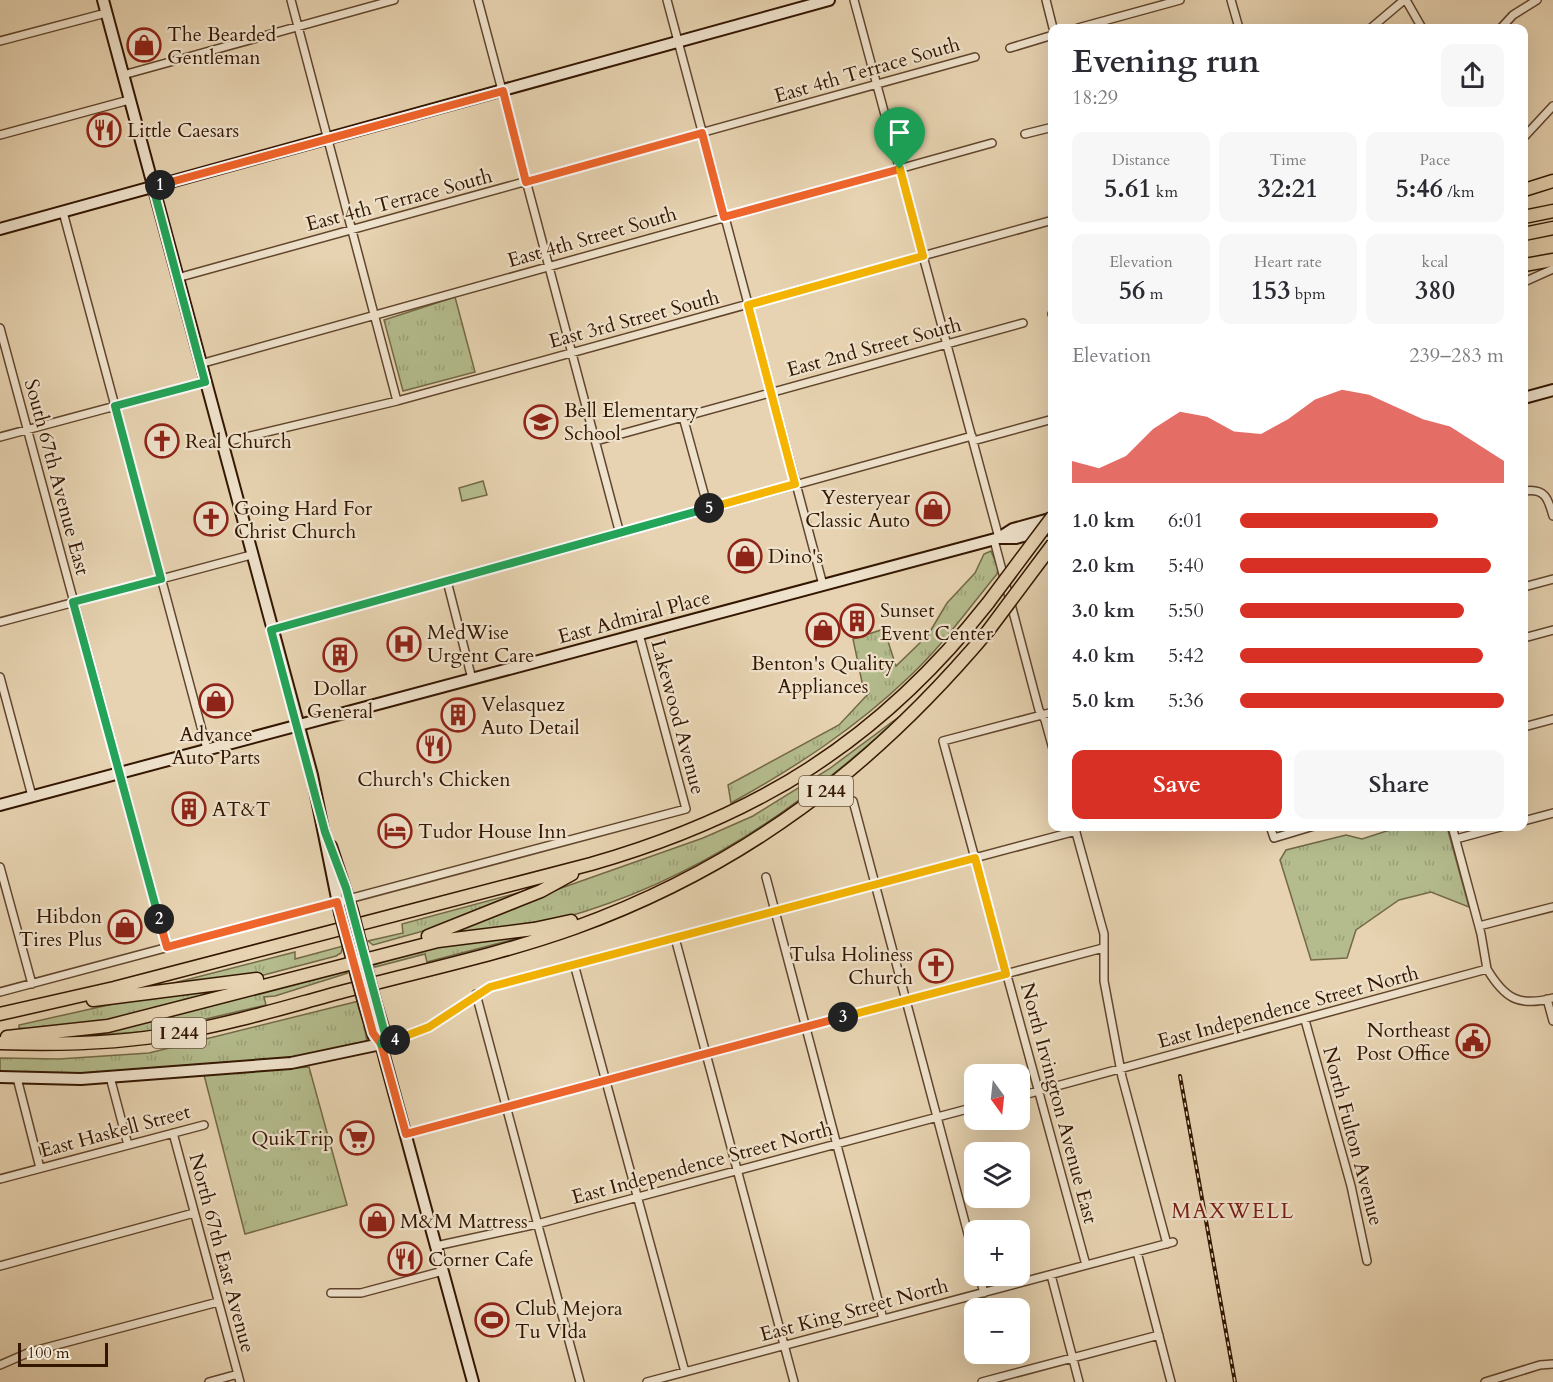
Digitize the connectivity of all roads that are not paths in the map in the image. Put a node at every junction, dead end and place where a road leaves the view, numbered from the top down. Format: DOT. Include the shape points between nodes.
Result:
graph roads {
  1 [pos="103,0"];
  2 [pos="291,0"];
  3 [pos="394,0"];
  4 [pos="478,0"];
  5 [pos="667,0"];
  6 [pos="830,0"];
  7 [pos="854,0"];
  8 [pos="1046,0"];
  9 [pos="1180,0"];
  10 [pos="1231,0"];
  11 [pos="1405,0"];
  12 [pos="1537,0"];
  13 [pos="384,1"];
  14 [pos="106,13"];
  15 [pos="1052,24"];
  16 [pos="1093,24"];
  17 [pos="1238,24"];
  18 [pos="1376,24"];
  19 [pos="1420,24"];
  20 [pos="1505,24"];
  21 [pos="298,27"];
  22 [pos="1048,37"];
  23 [pos="0,41"];
  24 [pos="677,42"];
  25 [pos="1010,48"];
  26 [pos="975,57"];
  27 [pos="123,75"];
  28 [pos="878,84"];
  29 [pos="503,91"];
  30 [pos="129,100"];
  31 [pos="1553,106"];
  32 [pos="1048,128"];
  33 [pos="702,133"];
  34 [pos="1528,133"];
  35 [pos="1025,134"];
  36 [pos="0,135"];
  37 [pos="328,139"];
  38 [pos="992,143"];
  39 [pos="900,169"];
  40 [pos="1553,181"];
  41 [pos="526,182"];
  42 [pos="153,187"];
  43 [pos="1528,189"];
  44 [pos="1553,211"];
  45 [pos="63,212"];
  46 [pos="1528,216"];
  47 [pos="724,217"];
  48 [pos="1048,221"];
  49 [pos="1553,228"];
  50 [pos="0,229"];
  51 [pos="352,230"];
  52 [pos="1528,233"];
  53 [pos="923,256"];
  54 [pos="1553,260"];
  55 [pos="1528,264"];
  56 [pos="549,267"];
  57 [pos="1553,269"];
  58 [pos="177,278"];
  59 [pos="1528,280"];
  60 [pos="748,305"];
  61 [pos="375,315"];
  62 [pos="1023,323"];
  63 [pos="0,328"];
  64 [pos="947,344"];
  65 [pos="572,352"];
  66 [pos="200,364"];
  67 [pos="205,382"];
  68 [pos="1553,390"];
  69 [pos="771,392"];
  70 [pos="1528,397"];
  71 [pos="398,401"];
  72 [pos="115,406"];
  73 [pos="683,417"];
  74 [pos="1048,419"];
  75 [pos="27,430"];
  76 [pos="0,437"];
  77 [pos="972,438"];
  78 [pos="596,441"];
  79 [pos="221,443"];
  80 [pos="795,484"];
  81 [pos="1528,491"];
  82 [pos="708,508"];
  83 [pos="1553,516"];
  84 [pos="1048,518"];
  85 [pos="1048,524"];
  86 [pos="1048,529"];
  87 [pos="620,534"];
  88 [pos="996,539"];
  89 [pos="1048,551"];
  90 [pos="251,555"];
  91 [pos="161,579"];
  92 [pos="1553,579"];
  93 [pos="447,581"];
  94 [pos="823,585"];
  95 [pos="1528,586"];
  96 [pos="73,602"];
  97 [pos="0,622"];
  98 [pos="271,630"];
  99 [pos="1553,630"];
  100 [pos="639,634"];
  101 [pos="1528,637"];
  102 [pos="0,677"];
  103 [pos="472,679"];
  104 [pos="1048,713"];
  105 [pos="1042,715"];
  106 [pos="1553,719"];
  107 [pos="298,725"];
  108 [pos="1528,726"];
  109 [pos="1048,734"];
  110 [pos="207,749"];
  111 [pos="120,773"];
  112 [pos="32,796"];
  113 [pos="853,801"];
  114 [pos="0,805"];
  115 [pos="1553,813"];
  116 [pos="1528,820"];
  117 [pos="1068,831"];
  118 [pos="1076,831"];
  119 [pos="1272,831"];
  120 [pos="1297,831"];
  121 [pos="1454,831"];
  122 [pos="1486,831"];
  123 [pos="325,832"];
  124 [pos="1456,839"];
  125 [pos="975,858"];
  126 [pos="591,864"];
  127 [pos="0,867"];
  128 [pos="766,877"];
  129 [pos="875,884"];
  130 [pos="349,899"];
  131 [pos="337,902"];
  132 [pos="630,906"];
  133 [pos="1553,907"];
  134 [pos="775,911"];
  135 [pos="1479,927"];
  136 [pos="675,938"];
  137 [pos="167,947"];
  138 [pos="1103,948"];
  139 [pos="358,958"];
  140 [pos="574,964"];
  141 [pos="1486,969"];
  142 [pos="1006,974"];
  143 [pos="32,984"];
  144 [pos="0,992"];
  145 [pos="476,994"];
  146 [pos="1550,998"];
  147 [pos="906,1000"];
  148 [pos="46,1005"];
  149 [pos="371,1005"];
  150 [pos="0,1014"];
  151 [pos="1305,1020"];
  152 [pos="1553,1021"];
  153 [pos="806,1027"];
  154 [pos="0,1037"];
  155 [pos="0,1043"];
  156 [pos="381,1044"];
  157 [pos="706,1055"];
  158 [pos="1120,1069"];
  159 [pos="0,1077"];
  160 [pos="110,1077"];
  161 [pos="16,1078"];
  162 [pos="606,1081"];
  163 [pos="1038,1091"];
  164 [pos="1030,1093"];
  165 [pos="505,1108"];
  166 [pos="964,1110"];
  167 [pos="937,1118"];
  168 [pos="204,1125"];
  169 [pos="173,1133"];
  170 [pos="406,1134"];
  171 [pos="128,1145"];
  172 [pos="837,1145"];
  173 [pos="40,1168"];
  174 [pos="737,1171"];
  175 [pos="0,1179"];
  176 [pos="637,1197"];
  177 [pos="194,1213"];
  178 [pos="964,1220"];
  179 [pos="537,1224"];
  180 [pos="436,1246"];
  181 [pos="1137,1252"];
  182 [pos="1367,1261"];
  183 [pos="1086,1265"];
  184 [pos="0,1266"];
  185 [pos="443,1271"];
  186 [pos="1051,1275"];
  187 [pos="982,1286"];
  188 [pos="331,1293"];
  189 [pos="984,1293"];
  190 [pos="218,1302"];
  191 [pos="883,1319"];
  192 [pos="1159,1335"];
  193 [pos="784,1346"];
  194 [pos="1073,1359"];
  195 [pos="1553,1364"];
  196 [pos="0,1365"];
  197 [pos="685,1372"];
  198 [pos="239,1378"];
  199 [pos="209,1382"];
  200 [pos="473,1382"];
  201 [pos="580,1382"];
  202 [pos="647,1382"];
  203 [pos="794,1382"];
  204 [pos="982,1382"];
  205 [pos="1079,1382"];
  206 [pos="1171,1382"];
  207 [pos="1485,1382"];
  1 -- 14 [label="main road"];
  2 -- 21 [label="street"];
  3 -- 13 [label="street"];
  4 -- 29 [label="street"];
  5 -- 24 [label="street"];
  6 -- 24 [label="main road"];
  7 -- 28 [label="street"];
  8 -- 15 [label="street"];
  9 -- 16 [label="street"];
  10 -- 17 [label="street"];
  11 -- 18 [label="street"];
  11 -- 19 [label="street"];
  12 -- 20 [label="street"];
  13 -- 21 [label="street"];
  14 -- 23 [label="street"];
  14 -- 27 [label="main road"];
  21 -- 27 [label="street"];
  21 -- 37 [label="street"];
  22 -- 25 [label="street"];
  24 -- 29 [label="main road"];
  24 -- 33 [label="street"];
  26 -- 28 [label="street, East 4th Terrace South"];
  27 -- 30 [label="main road"];
  28 -- 33 [label="street, East 4th Terrace South"];
  28 -- 39 [label="street"];
  29 -- 37 [label="main road"];
  29 -- 41 [label="street"];
  30 -- 36 [label="street"];
  30 -- 42 [label="main road"];
  31 -- 34 [label="street"];
  32 -- 35 [label="street"];
  33 -- 41 [label="street, East 4th Terrace South"];
  33 -- 47 [label="street"];
  37 -- 42 [label="main road"];
  37 -- 51 [label="street"];
  38 -- 39 [label="street, East 4th Street South"];
  39 -- 47 [label="street, East 4th Street South"];
  39 -- 53 [label="street"];
  40 -- 43 [label="highway"];
  41 -- 51 [label="street, East 4th Terrace South"];
  41 -- 56 [label="street"];
  42 -- 45 [label="main road"];
  42 -- 58 [label="main road"];
  44 -- 46 [label="highway"];
  45 -- 50 [label="main road"];
  45 -- 72 [label="street"];
  47 -- 56 [label="street, East 4th Street South"];
  47 -- 60 [label="street"];
  48 -- 53 [label="street, East 3rd Street South"];
  49 -- 52 [label="highway"];
  51 -- 58 [label="street, East 4th Terrace South"];
  51 -- 61 [label="street"];
  53 -- 60 [label="street, East 3rd Street South"];
  53 -- 64 [label="street"];
  54 -- 55 [label="highway"];
  56 -- 61 [label="street, East 4th Street South"];
  56 -- 65 [label="street"];
  57 -- 59 [label="street"];
  58 -- 66 [label="main road"];
  60 -- 65 [label="street, East 3rd Street South"];
  60 -- 69 [label="street"];
  61 -- 66 [label="street, East 4th Street South"];
  61 -- 71 [label="street"];
  62 -- 64 [label="street, East 2nd Street South"];
  63 -- 75 [label="street, South 67th Avenue East"];
  64 -- 69 [label="street, East 2nd Street South"];
  64 -- 77 [label="street"];
  65 -- 71 [label="street, East 3rd Street South"];
  65 -- 78 [label="street"];
  66 -- 67 [label="main road"];
  67 -- 72 [label="street"];
  67 -- 79 [label="main road"];
  68 -- 70 [label="main road"];
  69 -- 73 [label="street, East 2nd Street South"];
  69 -- 80 [label="street"];
  71 -- 79 [label="street, East 3rd Street South"];
  72 -- 75 [label="street"];
  72 -- 91 [label="street"];
  73 -- 78 [label="street, East 2nd Street South"];
  73 -- 82 [label="street"];
  74 -- 77 [label="street"];
  75 -- 76 [label="street"];
  75 -- 96 [label="street, South 67th Avenue East"];
  77 -- 80 [label="street"];
  77 -- 88 [label="street"];
  78 -- 87 [label="street"];
  79 -- 90 [label="main road"];
  80 -- 82 [label="street"];
  80 -- 94 [label="street"];
  81 -- 83 [label="street" via="1541,491 1548,498"];
  82 -- 87 [label="street"];
  84 -- 88 [label="main road" via="1013,529"];
  85 -- 126 [label="highway, I 244, bridge" via="951,648 890,709 813,768 708,825"];
  86 -- 88 [label="main road"];
  87 -- 93 [label="street"];
  88 -- 94 [label="main road, East Admiral Place"];
  88 -- 105 [label="street"];
  89 -- 132 [label="highway, I 244, bridge" via="988,630 914,712 851,771 746,846"];
  90 -- 91 [label="street"];
  90 -- 98 [label="main road"];
  91 -- 96 [label="street"];
  91 -- 110 [label="street"];
  92 -- 95 [label="street"];
  93 -- 98 [label="street"];
  93 -- 103 [label="street"];
  94 -- 100 [label="main road, East Admiral Place"];
  96 -- 97 [label="street"];
  96 -- 111 [label="street, South 67th Avenue East"];
  98 -- 107 [label="main road"];
  99 -- 101 [label="street"];
  100 -- 103 [label="main road, East Admiral Place"];
  100 -- 130 [label="street, Lakewood Avenue" via="686,809"];
  102 -- 112 [label="street"];
  103 -- 107 [label="main road, East Admiral Place"];
  104 -- 105 [label="street"];
  105 -- 109 [label="street"];
  105 -- 125 [label="street, North Irvington Avenue East" via="943,741"];
  106 -- 108 [label="street"];
  107 -- 110 [label="main road, East Admiral Place"];
  107 -- 123 [label="main road"];
  110 -- 111 [label="main road, East Admiral Place"];
  111 -- 112 [label="main road, East Admiral Place"];
  111 -- 137 [label="street"];
  112 -- 114 [label="main road, East Admiral Place"];
  113 -- 129 [label="street"];
  115 -- 116 [label="street"];
  117 -- 125 [label="street"];
  118 -- 138 [label="street" via="1104,934"];
  119 -- 120 [label="street" via="1274,838"];
  121 -- 124 [label="street"];
  122 -- 124 [label="street"];
  123 -- 130 [label="main road"];
  123 -- 131 [label="main road"];
  124 -- 135 [label="street"];
  125 -- 129 [label="street"];
  125 -- 142 [label="street, North Irvington Avenue East"];
  126 -- 139 [label="highway" via="541,891 457,926"];
  126 -- 148 [label="highway, I 244"];
  127 -- 143 [label="street"];
  128 -- 134 [label="street"];
  129 -- 134 [label="street"];
  129 -- 147 [label="street"];
  130 -- 131 [label="street"];
  130 -- 139 [label="main road, bridge" via="360,941"];
  131 -- 137 [label="street"];
  131 -- 139 [label="main road, bridge" via="348,944"];
  132 -- 139 [label="highway" via="551,926 438,941"];
  132 -- 155 [label="highway, I 244" via="542,938 178,1033 99,1043"];
  133 -- 135 [label="street"];
  134 -- 136 [label="street"];
  134 -- 153 [label="street"];
  135 -- 141 [label="street"];
  136 -- 140 [label="street"];
  136 -- 157 [label="street"];
  137 -- 143 [label="street"];
  138 -- 142 [label="street"];
  138 -- 158 [label="street" via="1104,981"];
  139 -- 148 [label="highway" via="236,983"];
  139 -- 149 [label="main road, bridge" via="368,974"];
  139 -- 149 [label="main road, bridge" via="358,981"];
  139 -- 154 [label="highway" via="108,1026"];
  140 -- 145 [label="street"];
  140 -- 162 [label="street"];
  141 -- 146 [label="street" via="1512,998 1528,1002"];
  141 -- 151 [label="street, East Independence Street North"];
  142 -- 147 [label="street"];
  142 -- 163 [label="street, North Irvington Avenue East"];
  143 -- 144 [label="street"];
  145 -- 156 [label="street" via="429,1027"];
  145 -- 165 [label="street"];
  146 -- 152 [label="street"];
  147 -- 153 [label="street"];
  147 -- 167 [label="street"];
  148 -- 150 [label="highway, I 244"];
  149 -- 156 [label="main road" via="374,1036"];
  151 -- 158 [label="street, East Independence Street North"];
  151 -- 182 [label="street, North Fulton Avenue" via="1351,1186"];
  153 -- 157 [label="street"];
  153 -- 172 [label="street"];
  156 -- 160 [label="main road" via="291,1063"];
  156 -- 170 [label="main road"];
  157 -- 162 [label="street"];
  157 -- 174 [label="street"];
  158 -- 163 [label="street, East Independence Street North"];
  158 -- 181 [label="street, East King Street North" via="1170,1243"];
  159 -- 161 [label="main road"];
  160 -- 161 [label="main road"];
  160 -- 171 [label="street"];
  161 -- 173 [label="street"];
  162 -- 165 [label="street"];
  162 -- 176 [label="street"];
  163 -- 164 [label="street, East Independence Street North"];
  163 -- 183 [label="street, North Irvington Avenue East"];
  165 -- 170 [label="street"];
  165 -- 179 [label="street"];
  166 -- 167 [label="street, East Independence Street North"];
  167 -- 172 [label="street, East Independence Street North"];
  167 -- 178 [label="street"];
  168 -- 169 [label="street, East Haskell Street"];
  169 -- 171 [label="street, East Haskell Street"];
  169 -- 177 [label="street, North 67th East Avenue"];
  170 -- 180 [label="main road"];
  171 -- 173 [label="street, East Haskell Street"];
  172 -- 174 [label="street, East Independence Street North"];
  172 -- 191 [label="street"];
  173 -- 175 [label="street, East Haskell Street"];
  174 -- 176 [label="street, East Independence Street North"];
  174 -- 193 [label="street"];
  176 -- 179 [label="street, East Independence Street North"];
  176 -- 197 [label="street"];
  177 -- 184 [label="street"];
  177 -- 190 [label="street, North 67th East Avenue"];
  179 -- 180 [label="street, East Independence Street North"];
  179 -- 201 [label="street"];
  180 -- 185 [label="main road"];
  181 -- 183 [label="street, East King Street North"];
  181 -- 192 [label="street"];
  183 -- 186 [label="street, East King Street North"];
  185 -- 188 [label="street" via="361,1293"];
  185 -- 200 [label="main road"];
  186 -- 189 [label="street, East King Street North"];
  186 -- 194 [label="street"];
  187 -- 189 [label="street"];
  189 -- 191 [label="street, East King Street North"];
  190 -- 196 [label="street" via="30,1352"];
  190 -- 198 [label="street, North 67th East Avenue"];
  191 -- 193 [label="street, East King Street North"];
  192 -- 194 [label="street"];
  192 -- 206 [label="street"];
  193 -- 197 [label="street, East King Street North"];
  193 -- 203 [label="street"];
  194 -- 204 [label="street"];
  194 -- 205 [label="street"];
  195 -- 207 [label="street"];
  197 -- 202 [label="street, East King Street North"];
  198 -- 199 [label="street"];
}
